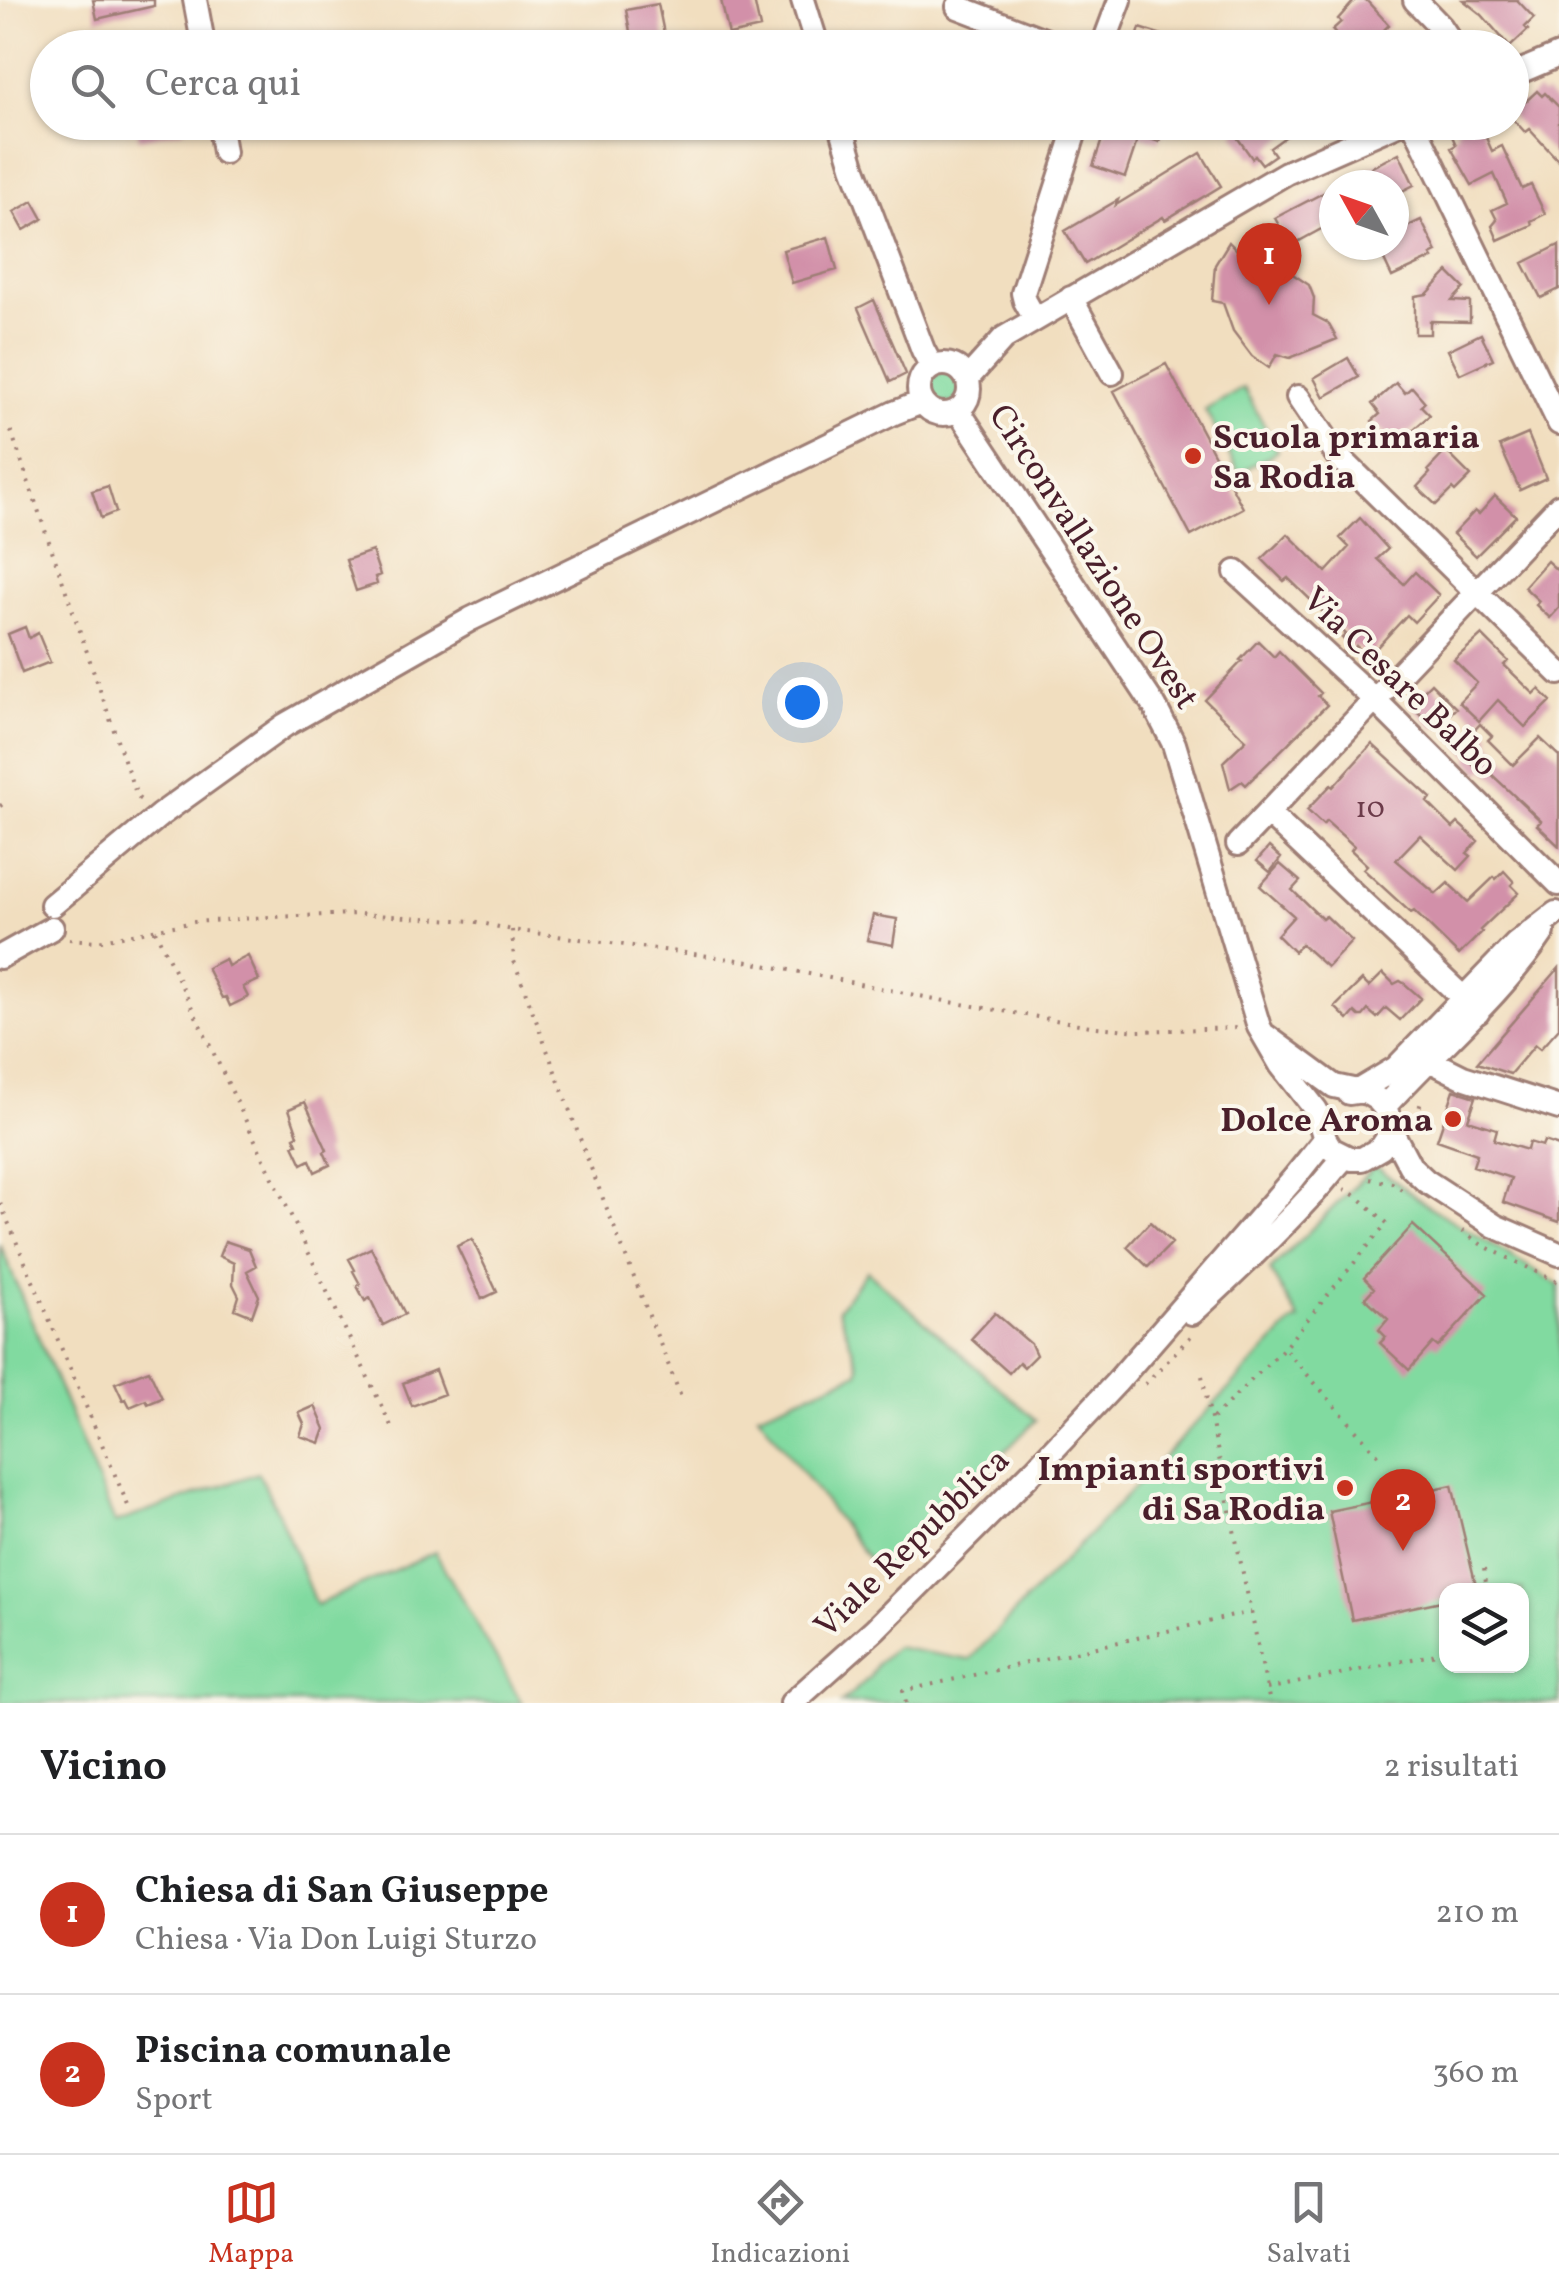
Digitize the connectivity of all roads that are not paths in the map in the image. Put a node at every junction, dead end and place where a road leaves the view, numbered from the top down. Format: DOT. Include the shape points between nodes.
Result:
graph roads {
  1 [pos="196,0"];
  2 [pos="804,0"];
  3 [pos="1120,0"];
  4 [pos="1415,0"];
  5 [pos="958,6"];
  6 [pos="201,30"];
  7 [pos="813,30"];
  8 [pos="1019,30"];
  9 [pos="1109,30"];
  10 [pos="1442,30"];
  11 [pos="1559,56"];
  12 [pos="1529,68"];
  13 [pos="222,140"];
  14 [pos="845,140"];
  15 [pos="1072,140"];
  16 [pos="1362,140"];
  17 [pos="1422,140"];
  18 [pos="224,152"];
  19 [pos="1071,298"];
  20 [pos="1035,319"];
  21 [pos="932,366"];
  22 [pos="1112,374"];
  23 [pos="967,379"];
  24 [pos="1298,398"];
  25 [pos="922,402"];
  26 [pos="958,410"];
  27 [pos="1559,422"];
  28 [pos="1559,506"];
  29 [pos="1236,572"];
  30 [pos="1478,592"];
  31 [pos="1559,672"];
  32 [pos="1375,700"];
  33 [pos="1268,813"];
  34 [pos="1238,844"];
  35 [pos="1559,884"];
  36 [pos="1558,912"];
  37 [pos="0,957"];
  38 [pos="1471,1005"];
  39 [pos="1263,1031"];
  40 [pos="1429,1060"];
  41 [pos="1356,1092"];
  42 [pos="1559,1108"];
  43 [pos="1387,1117"];
  44 [pos="1324,1134"];
  45 [pos="1354,1158"];
  46 [pos="1410,1166"];
  47 [pos="1559,1254"];
  48 [pos="1116,1383"];
  49 [pos="792,1703"];
  1 -- 6 [label="street"];
  2 -- 7 [label="street"];
  3 -- 9 [label="street"];
  4 -- 10 [label="street"];
  5 -- 8 [label="street"];
  11 -- 12 [label="street"];
  13 -- 18 [label="street"];
  14 -- 21 [label="street"];
  15 -- 20 [label="street" via="1023,293"];
  16 -- 19 [label="street" via="1286,174"];
  17 -- 27 [label="street"];
  19 -- 20 [label="street"];
  19 -- 22 [label="street"];
  20 -- 23 [label="street" via="1004,338"];
  21 -- 23 [label="street" via="950,365"];
  21 -- 25 [label="street" via="919,385"];
  23 -- 26 [label="street" via="968,396"];
  24 -- 30 [label="street" via="1337,455"];
  25 -- 26 [label="street" via="936,413"];
  25 -- 37 [label="street" via="472,618 285,725 160,815"];
  26 -- 39 [label="street, Circonvallazione Ovest" via="1174,744"];
  28 -- 30 [label="street"];
  29 -- 32 [label="street, Via Cesare Balbo"];
  30 -- 31 [label="street"];
  30 -- 32 [label="street"];
  32 -- 33 [label="street"];
  32 -- 35 [label="street, Via Cesare Balbo"];
  33 -- 34 [label="street"];
  33 -- 38 [label="street"];
  36 -- 38 [label="street" via="1528,955"];
  38 -- 40 [label="street"];
  38 -- 41 [label="street"];
  39 -- 41 [label="street" via="1334,1086"];
  39 -- 44 [label="street, Circonvallazione Ovest" via="1316,1110"];
  40 -- 42 [label="street"];
  40 -- 43 [label="street"];
  41 -- 43 [label="street" via="1377,1098"];
  41 -- 44 [label="street" via="1328,1107"];
  43 -- 45 [label="street" via="1381,1148"];
  43 -- 46 [label="street"];
  44 -- 45 [label="street" via="1331,1148"];
  44 -- 48 [label="street, Viale Repubblica" via="1294,1178"];
  45 -- 46 [label="street"];
  45 -- 48 [label="street, Viale Repubblica" via="1332,1170 1236,1273"];
  46 -- 47 [label="street" via="1494,1226"];
  48 -- 49 [label="street, Viale Repubblica" via="876,1629"];
}
